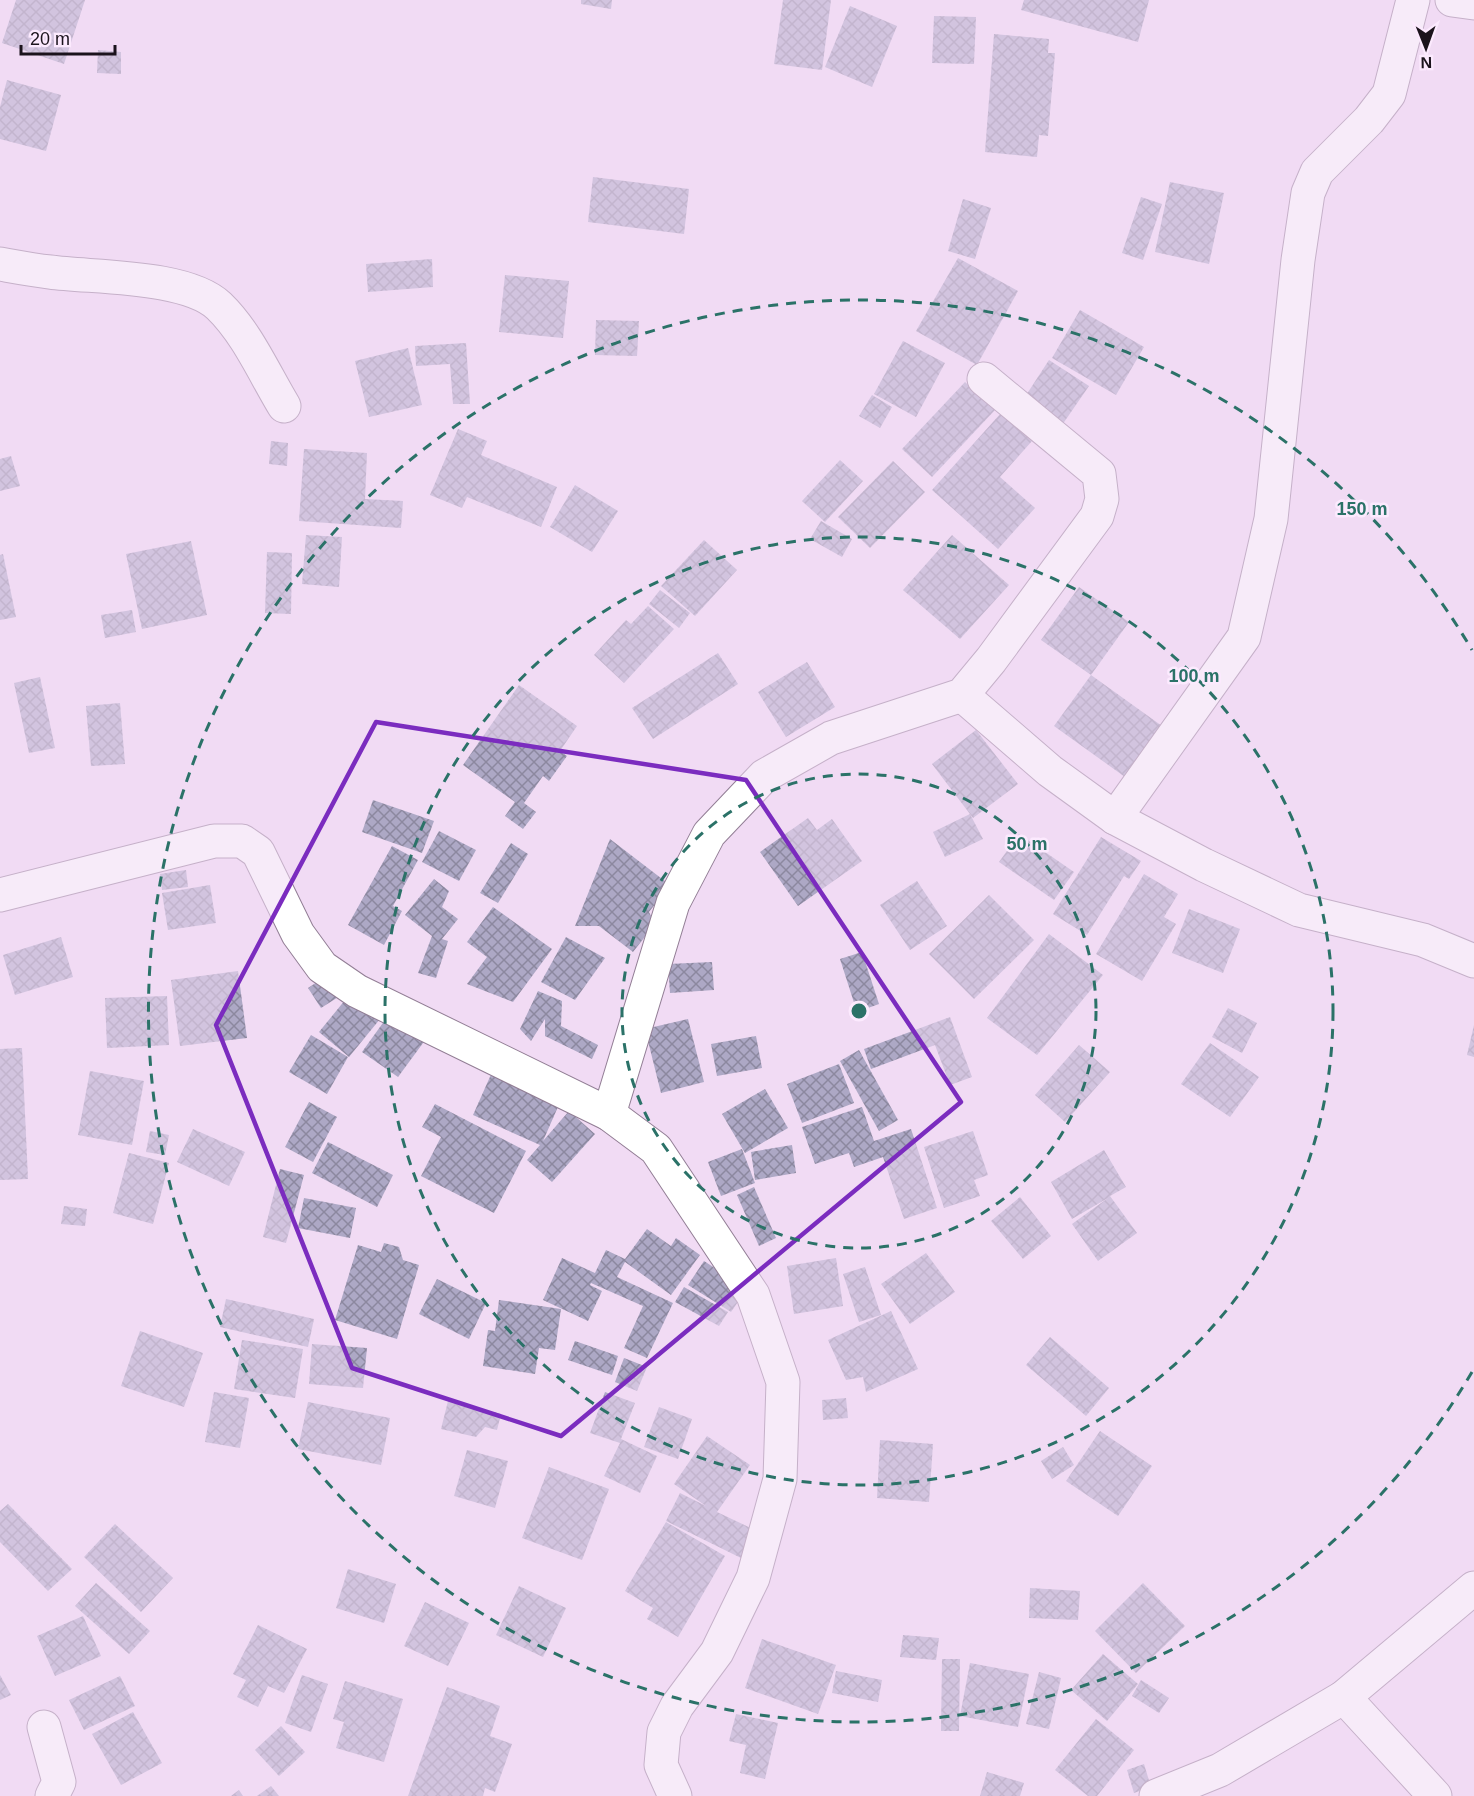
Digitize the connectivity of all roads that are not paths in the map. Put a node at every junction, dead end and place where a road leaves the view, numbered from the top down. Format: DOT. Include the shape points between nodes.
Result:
graph roads {
  1 [pos="1413,0"];
  2 [pos="1452,0"];
  3 [pos="1474,3"];
  4 [pos="0,264"];
  5 [pos="984,380"];
  6 [pos="284,406"];
  7 [pos="962,694"];
  8 [pos="1115,818"];
  9 [pos="0,894"];
  10 [pos="1474,961"];
  11 [pos="609,1114"];
  12 [pos="1474,1588"];
  13 [pos="1344,1697"];
  14 [pos="44,1727"];
  15 [pos="52,1796"];
  16 [pos="675,1796"];
  17 [pos="1156,1796"];
  18 [pos="1435,1796"];
  1 -- 8 [label="street" via="1389,94 1317,172 1308,193 1271,519 1244,637"];
  2 -- 3 [label="street"];
  4 -- 6 [label="street" via="50,273 136,279 187,290 218,305 243,336"];
  5 -- 7 [label="street" via="1099,474 1102,499 1097,516 992,660"];
  7 -- 8 [label="street" via="1050,771"];
  7 -- 11 [label="street" via="831,738 764,776 709,834 673,903"];
  8 -- 10 [label="street" via="1204,866 1299,910 1423,940"];
  9 -- 11 [label="street" via="214,841 242,841 258,852 298,934 322,967 357,991"];
  11 -- 16 [label="street" via="656,1149 714,1235 753,1296 783,1382 780,1479 753,1578 717,1652 677,1706 664,1732 661,1765"];
  12 -- 13 [label="street"];
  13 -- 17 [label="street" via="1220,1770"];
  13 -- 18 [label="street"];
  14 -- 15 [label="street" via="59,1782"];
}
